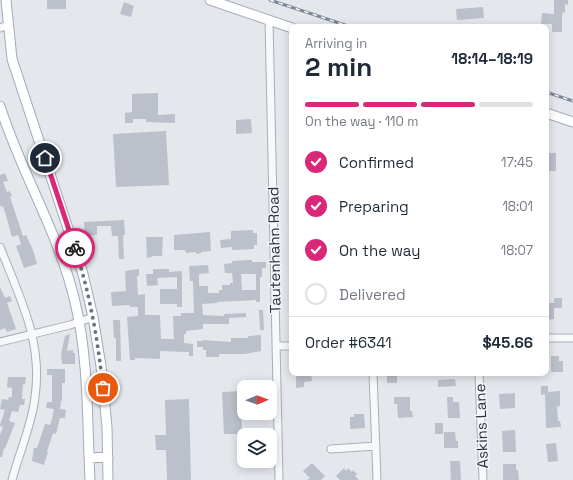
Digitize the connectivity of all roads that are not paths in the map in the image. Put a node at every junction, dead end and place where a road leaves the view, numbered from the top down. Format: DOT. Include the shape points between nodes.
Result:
graph roads {
  1 [pos="6,0"];
  2 [pos="210,0"];
  3 [pos="269,20"];
  4 [pos="4,26"];
  5 [pos="289,27"];
  6 [pos="0,106"];
  7 [pos="549,114"];
  8 [pos="573,122"];
  9 [pos="0,247"];
  10 [pos="93,316"];
  11 [pos="79,322"];
  12 [pos="32,334"];
  13 [pos="549,338"];
  14 [pos="573,338"];
  15 [pos="0,342"];
  16 [pos="276,346"];
  17 [pos="289,346"];
  18 [pos="373,376"];
  19 [pos="479,376"];
  20 [pos="86,400"];
  21 [pos="104,400"];
  22 [pos="376,446"];
  23 [pos="332,449"];
  24 [pos="108,457"];
  25 [pos="89,458"];
  26 [pos="12,480"];
  27 [pos="90,480"];
  28 [pos="108,480"];
  29 [pos="279,480"];
  30 [pos="377,480"];
  31 [pos="483,480"];
  1 -- 4 [label="main road"];
  2 -- 3 [label="main road"];
  3 -- 5 [label="main road"];
  3 -- 16 [label="street, Tautenhahn Road"];
  4 -- 10 [label="main road" via="12,59 83,274"];
  6 -- 11 [label="main road" via="58,248"];
  7 -- 8 [label="main road"];
  9 -- 12 [label="street"];
  10 -- 11 [label="street"];
  10 -- 21 [label="main road"];
  11 -- 12 [label="street"];
  11 -- 20 [label="main road" via="84,350"];
  12 -- 15 [label="street"];
  12 -- 26 [label="street" via="37,367 35,398"];
  13 -- 14 [label="street"];
  16 -- 17 [label="street"];
  16 -- 29 [label="street, Tautenhahn Road"];
  18 -- 22 [label="street"];
  19 -- 31 [label="street, Askins Lane"];
  20 -- 21 [label="main road"];
  20 -- 25 [label="main road"];
  21 -- 24 [label="main road"];
  22 -- 23 [label="street"];
  22 -- 30 [label="street"];
  24 -- 25 [label="main road"];
  24 -- 28 [label="main road"];
  25 -- 27 [label="main road"];
}
